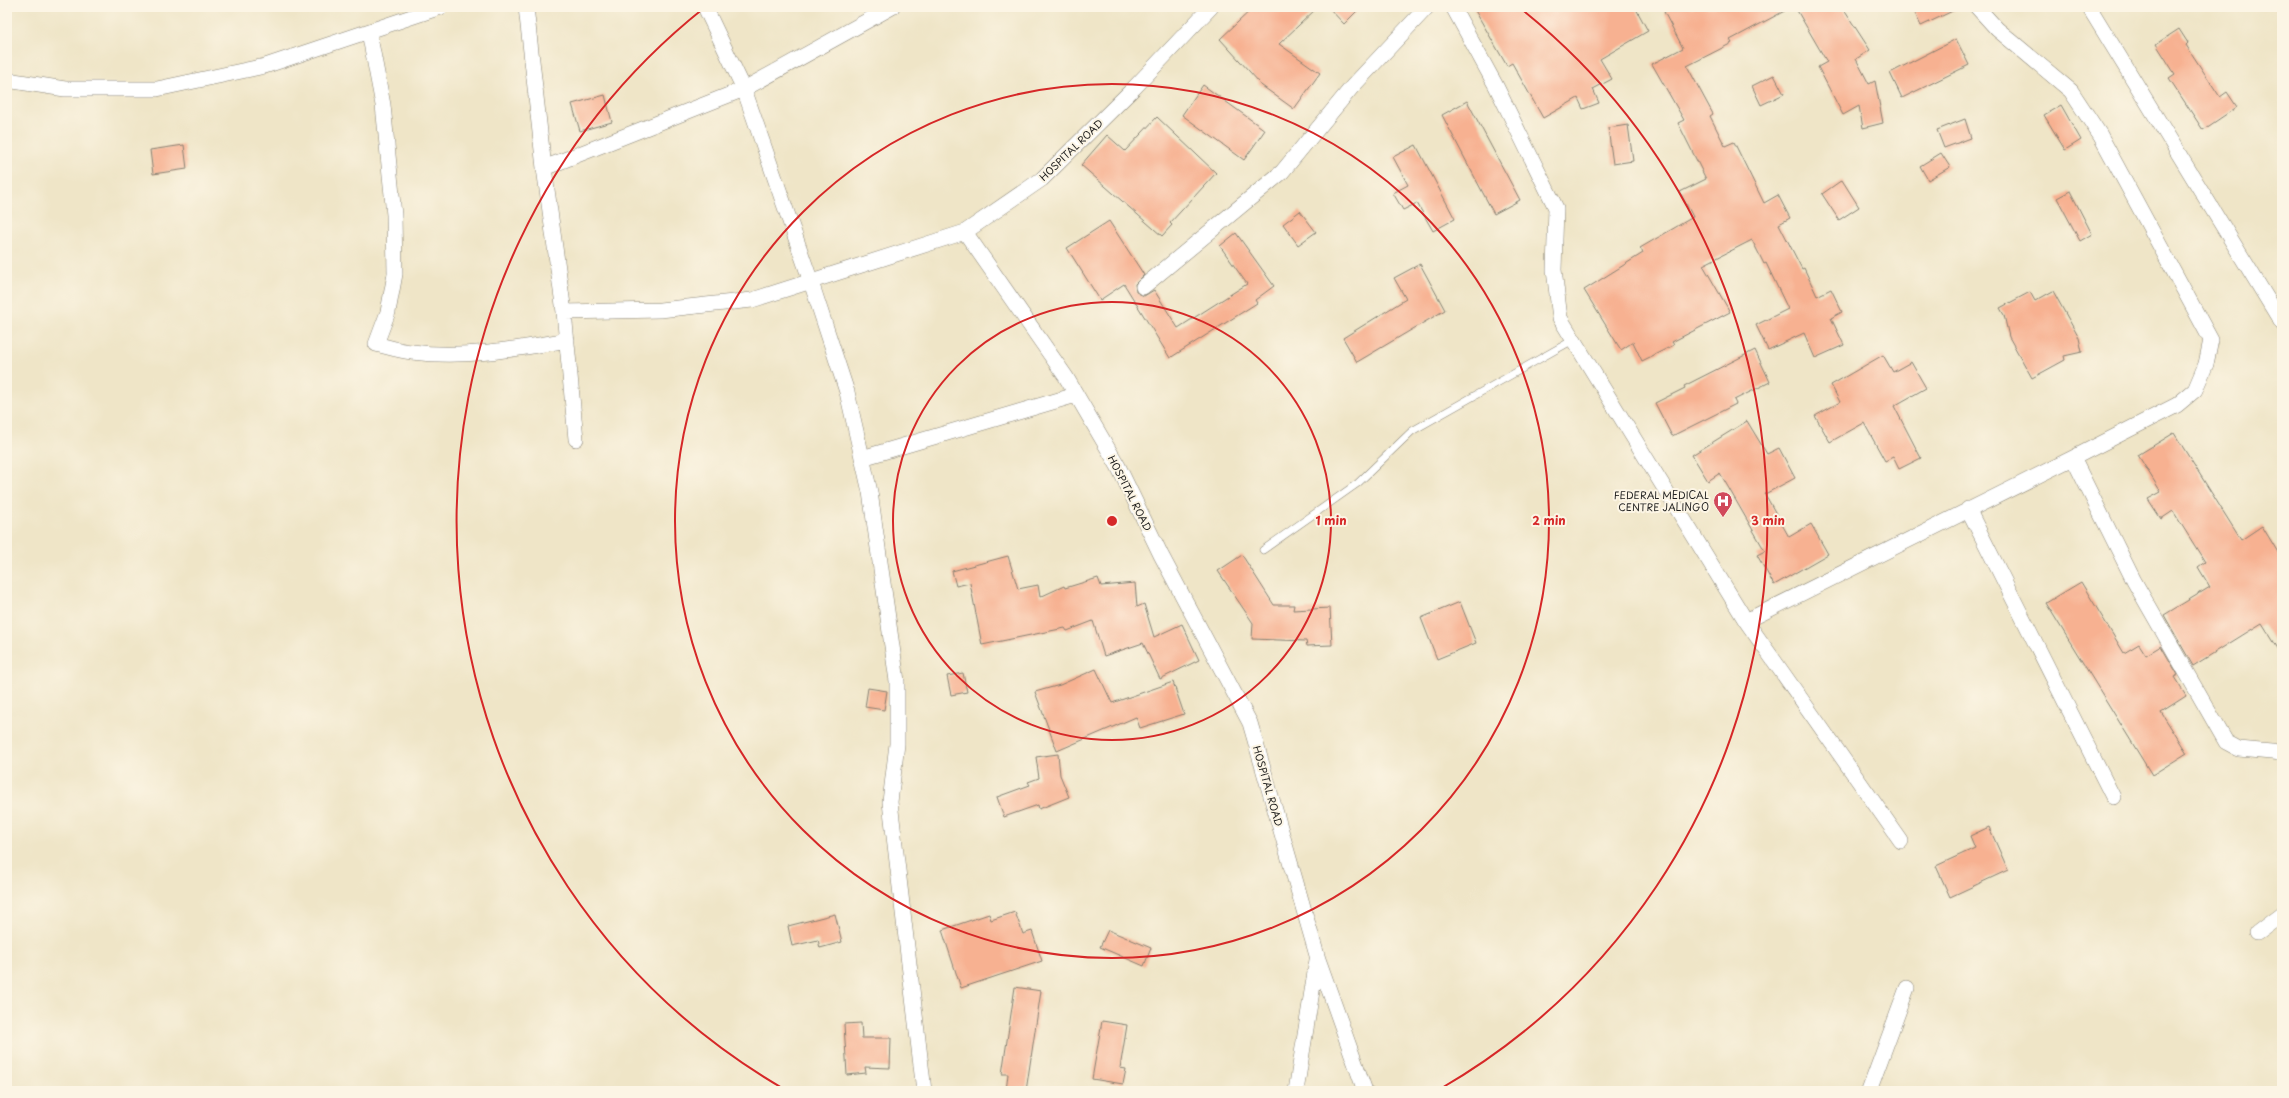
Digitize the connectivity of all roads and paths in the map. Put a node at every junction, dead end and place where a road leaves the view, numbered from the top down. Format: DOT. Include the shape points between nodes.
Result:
graph roads {
  1 [pos="441,7"];
  2 [pos="526,7"];
  3 [pos="705,7"];
  4 [pos="892,7"];
  5 [pos="1211,7"];
  6 [pos="1427,7"];
  7 [pos="1453,7"];
  8 [pos="1977,7"];
  9 [pos="2089,7"];
  10 [pos="369,32"];
  11 [pos="7,80"];
  12 [pos="744,89"];
  13 [pos="544,168"];
  14 [pos="965,232"];
  15 [pos="811,282"];
  16 [pos="1143,287"];
  17 [pos="564,312"];
  18 [pos="2282,323"];
  19 [pos="567,340"];
  20 [pos="1573,340"];
  21 [pos="1076,395"];
  22 [pos="576,439"];
  23 [pos="862,458"];
  24 [pos="2073,458"];
  25 [pos="1968,509"];
  26 [pos="1263,550"];
  27 [pos="1746,621"];
  28 [pos="2282,753"];
  29 [pos="2113,797"];
  30 [pos="1901,841"];
  31 [pos="2282,914"];
  32 [pos="2257,933"];
  33 [pos="1318,959"];
  34 [pos="1907,988"];
  35 [pos="924,1091"];
  36 [pos="1296,1091"];
  37 [pos="1364,1091"];
  38 [pos="1869,1091"];
  1 -- 10 [label="street"];
  2 -- 13 [label="street"];
  3 -- 12 [label="street"];
  4 -- 12 [label="street"];
  5 -- 14 [label="street, HOSPITAL ROAD" via="1042,179"];
  6 -- 16 [label="street" via="1352,87 1282,172"];
  7 -- 20 [label="street" via="1496,86 1556,208 1554,270 1560,318"];
  8 -- 24 [label="street" via="1997,29 2071,91 2100,135 2211,340 2206,364 2195,390 2177,405"];
  9 -- 18 [label="street"];
  10 -- 11 [label="street" via="265,66 157,89 65,89"];
  10 -- 19 [label="street" via="383,105 394,215 395,274 388,312 376,344 412,352 456,355"];
  12 -- 13 [label="street"];
  12 -- 15 [label="street"];
  13 -- 17 [label="street"];
  14 -- 15 [label="street"];
  14 -- 21 [label="street, HOSPITAL ROAD"];
  15 -- 17 [label="street" via="752,300 660,310"];
  15 -- 23 [label="street" via="847,392"];
  17 -- 19 [label="street"];
  19 -- 22 [label="street"];
  20 -- 26 [label="lane" via="1412,431 1358,483"];
  20 -- 27 [label="street"];
  21 -- 23 [label="street"];
  21 -- 33 [label="street, HOSPITAL ROAD" via="1118,466 1161,555 1250,723"];
  23 -- 35 [label="street" via="871,500 897,681 897,744 890,802"];
  24 -- 25 [label="street"];
  24 -- 28 [label="street" via="2134,582 2226,742 2239,749"];
  25 -- 27 [label="street"];
  25 -- 29 [label="street"];
  27 -- 30 [label="street"];
  31 -- 32 [label="street"];
  33 -- 36 [label="street"];
  33 -- 37 [label="street, HOSPITAL ROAD"];
  34 -- 38 [label="street"];
}
